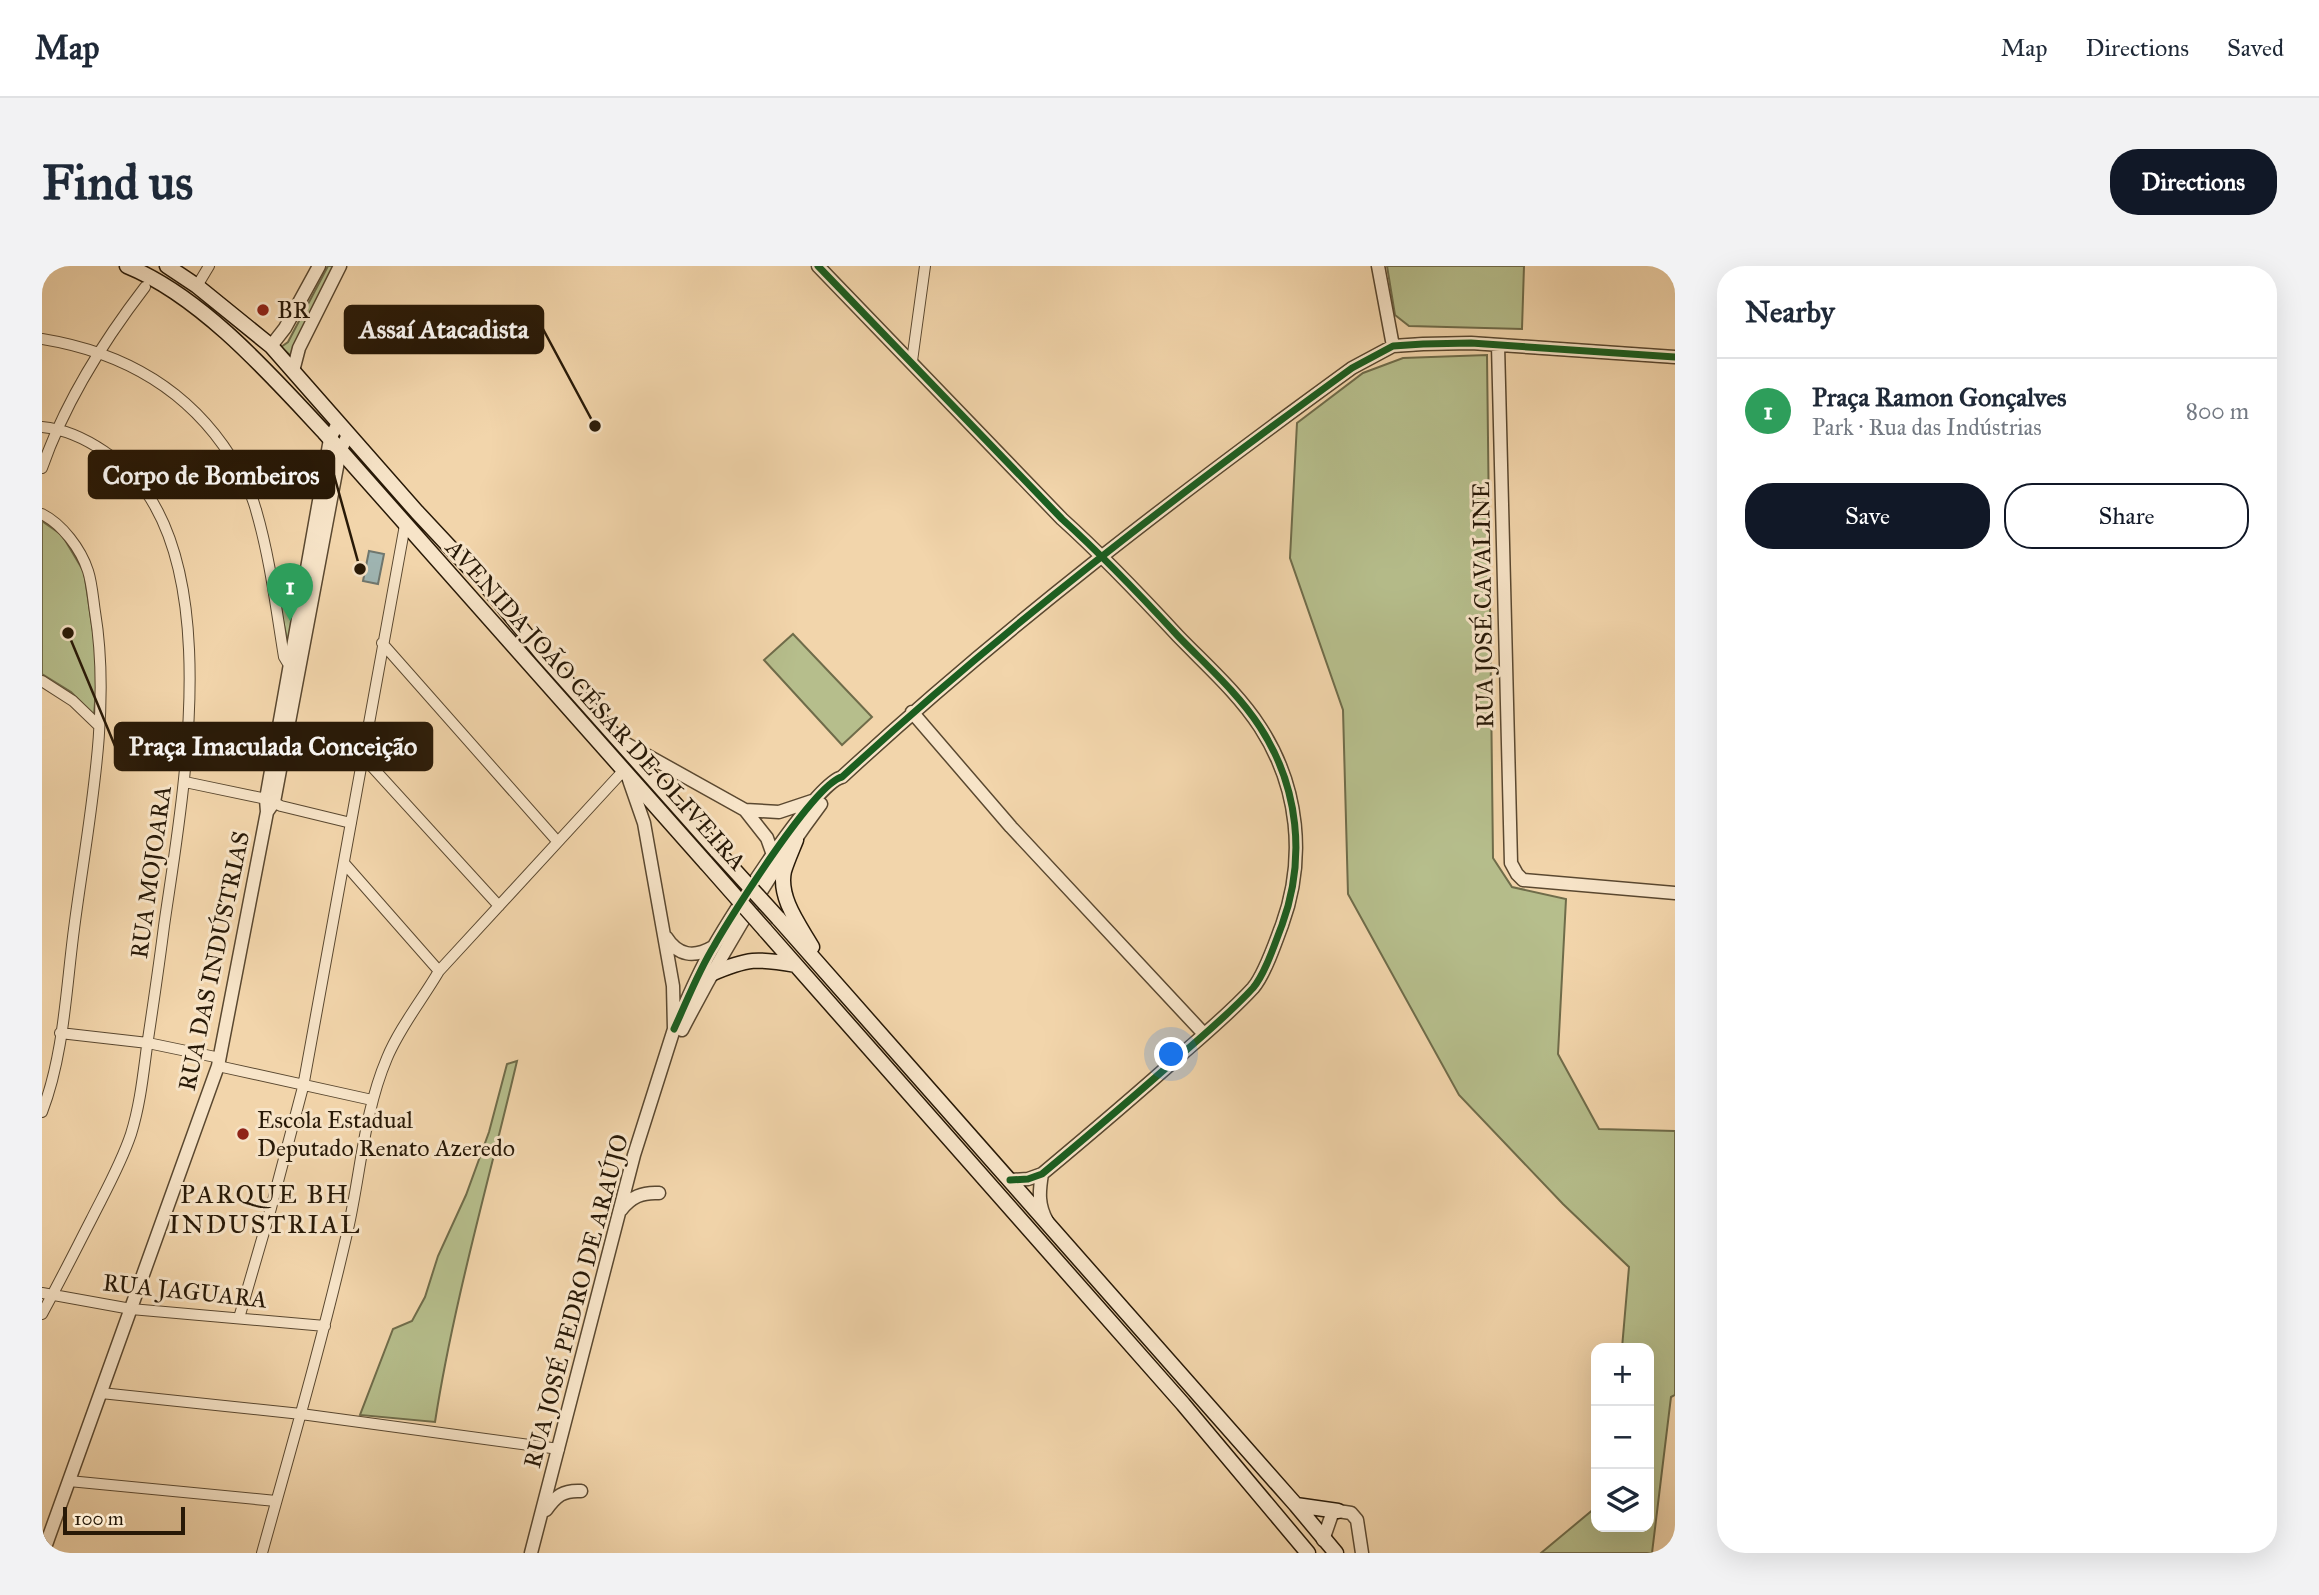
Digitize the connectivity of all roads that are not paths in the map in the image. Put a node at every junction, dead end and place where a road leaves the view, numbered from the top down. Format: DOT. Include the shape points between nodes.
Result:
graph roads {
  1 [pos="128,266"];
  2 [pos="167,266"];
  3 [pos="209,266"];
  4 [pos="319,266"];
  5 [pos="340,266"];
  6 [pos="818,266"];
  7 [pos="925,266"];
  8 [pos="1378,266"];
  9 [pos="197,286"];
  10 [pos="145,287"];
  11 [pos="42,339"];
  12 [pos="1498,345"];
  13 [pos="271,346"];
  14 [pos="1393,346"];
  15 [pos="99,352"];
  16 [pos="1675,357"];
  17 [pos="912,361"];
  18 [pos="293,371"];
  19 [pos="338,424"];
  20 [pos="42,427"];
  21 [pos="56,428"];
  22 [pos="348,435"];
  23 [pos="330,439"];
  24 [pos="340,451"];
  25 [pos="42,468"];
  26 [pos="42,514"];
  27 [pos="405,524"];
  28 [pos="1103,556"];
  29 [pos="382,643"];
  30 [pos="296,665"];
  31 [pos="42,681"];
  32 [pos="912,712"];
  33 [pos="99,726"];
  34 [pos="617,739"];
  35 [pos="603,747"];
  36 [pos="364,758"];
  37 [pos="625,772"];
  38 [pos="842,777"];
  39 [pos="185,782"];
  40 [pos="813,801"];
  41 [pos="269,804"];
  42 [pos="745,810"];
  43 [pos="665,816"];
  44 [pos="351,823"];
  45 [pos="645,823"];
  46 [pos="796,840"];
  47 [pos="557,841"];
  48 [pos="773,855"];
  49 [pos="344,863"];
  50 [pos="1675,893"];
  51 [pos="753,901"];
  52 [pos="499,906"];
  53 [pos="664,931"];
  54 [pos="713,947"];
  55 [pos="796,965"];
  56 [pos="669,967"];
  57 [pos="824,970"];
  58 [pos="439,971"];
  59 [pos="711,974"];
  60 [pos="696,981"];
  61 [pos="674,1029"];
  62 [pos="60,1033"];
  63 [pos="1204,1034"];
  64 [pos="148,1043"];
  65 [pos="664,1061"];
  66 [pos="219,1062"];
  67 [pos="303,1087"];
  68 [pos="372,1100"];
  69 [pos="42,1112"];
  70 [pos="1042,1174"];
  71 [pos="1010,1180"];
  72 [pos="659,1193"];
  73 [pos="619,1213"];
  74 [pos="1051,1227"];
  75 [pos="47,1294"];
  76 [pos="131,1309"];
  77 [pos="42,1314"];
  78 [pos="239,1318"];
  79 [pos="325,1326"];
  80 [pos="101,1392"];
  81 [pos="301,1414"];
  82 [pos="559,1449"];
  83 [pos="69,1481"];
  84 [pos="581,1491"];
  85 [pos="276,1501"];
  86 [pos="1296,1504"];
  87 [pos="1338,1511"];
  88 [pos="541,1516"];
  89 [pos="1323,1540"];
  90 [pos="43,1553"];
  91 [pos="262,1553"];
  92 [pos="531,1553"];
  93 [pos="1308,1553"];
  94 [pos="1336,1553"];
  95 [pos="1362,1553"];
  1 -- 23 [label="main road, AVENIDA JOÃO CÉSAR DE OLIVEIRA" via="153,276 220,328"];
  2 -- 9 [label="main road, AVENIDA JOÃO CÉSAR DE OLIVEIRA"];
  3 -- 9 [label="street"];
  4 -- 13 [label="street"];
  5 -- 18 [label="street" via="299,348"];
  6 -- 17 [label="street"];
  7 -- 17 [label="street"];
  8 -- 14 [label="street"];
  9 -- 13 [label="main road, AVENIDA JOÃO CÉSAR DE OLIVEIRA"];
  10 -- 15 [label="street"];
  11 -- 15 [label="street"];
  12 -- 14 [label="street"];
  12 -- 16 [label="street"];
  12 -- 50 [label="street, RUA JOSÉ CAVALINE" via="1511,863 1523,880"];
  13 -- 18 [label="main road, AVENIDA JOÃO CÉSAR DE OLIVEIRA"];
  14 -- 28 [label="street" via="1352,368"];
  15 -- 21 [label="street"];
  15 -- 30 [label="street" via="168,387 219,438 256,508 284,657"];
  17 -- 28 [label="street"];
  18 -- 19 [label="main road, AVENIDA JOÃO CÉSAR DE OLIVEIRA"];
  19 -- 22 [label="main road, AVENIDA JOÃO CÉSAR DE OLIVEIRA"];
  19 -- 23 [label="street, RUA DAS INDÚSTRIAS"];
  20 -- 21 [label="street, RUA MOJOARA"];
  21 -- 25 [label="street"];
  21 -- 39 [label="street, RUA MOJOARA" via="120,461 161,514 187,627 191,691"];
  22 -- 24 [label="street, RUA DAS INDÚSTRIAS"];
  22 -- 34 [label="main road, AVENIDA JOÃO CÉSAR DE OLIVEIRA" via="489,589"];
  23 -- 24 [label="main road, AVENIDA JOÃO CÉSAR DE OLIVEIRA"];
  23 -- 30 [label="street, RUA DAS INDÚSTRIAS"];
  24 -- 27 [label="main road, AVENIDA JOÃO CÉSAR DE OLIVEIRA"];
  24 -- 30 [label="street, RUA DAS INDÚSTRIAS"];
  26 -- 33 [label="street" via="64,531 88,570 103,672"];
  27 -- 29 [label="street"];
  27 -- 35 [label="main road, AVENIDA JOÃO CÉSAR DE OLIVEIRA"];
  28 -- 32 [label="street"];
  28 -- 63 [label="street" via="1259,726 1274,752 1293,809 1296,871 1276,942 1255,986"];
  29 -- 36 [label="street"];
  29 -- 47 [label="street"];
  30 -- 41 [label="street, RUA DAS INDÚSTRIAS"];
  31 -- 33 [label="street" via="73,701"];
  32 -- 38 [label="street"];
  32 -- 63 [label="street" via="1011,827"];
  33 -- 62 [label="street"];
  34 -- 35 [label="main road" via="613,746"];
  34 -- 42 [label="street"];
  34 -- 57 [label="main road, AVENIDA JOÃO CÉSAR DE OLIVEIRA, bridge"];
  35 -- 37 [label="main road, AVENIDA JOÃO CÉSAR DE OLIVEIRA"];
  36 -- 44 [label="street"];
  36 -- 52 [label="street"];
  37 -- 43 [label="main road, AVENIDA JOÃO CÉSAR DE OLIVEIRA"];
  37 -- 45 [label="street, RUA JOSÉ PEDRO DE ARAÚJO"];
  37 -- 47 [label="street"];
  38 -- 40 [label="street"];
  38 -- 46 [label="street"];
  39 -- 41 [label="street"];
  39 -- 64 [label="street, RUA MOJOARA"];
  40 -- 42 [label="street" via="779,812"];
  40 -- 48 [label="street"];
  41 -- 44 [label="street"];
  41 -- 66 [label="street, RUA DAS INDÚSTRIAS"];
  42 -- 48 [label="street" via="767,838"];
  43 -- 45 [label="street" via="652,816"];
  43 -- 55 [label="main road, AVENIDA JOÃO CÉSAR DE OLIVEIRA, bridge"];
  44 -- 49 [label="street"];
  45 -- 53 [label="street, RUA JOSÉ PEDRO DE ARAÚJO"];
  46 -- 51 [label="street"];
  46 -- 57 [label="main road" via="783,874 785,893"];
  47 -- 52 [label="street"];
  48 -- 51 [label="street"];
  48 -- 54 [label="street"];
  49 -- 58 [label="street"];
  49 -- 67 [label="street"];
  51 -- 59 [label="street, RUA JOSÉ PEDRO DE ARAÚJO"];
  52 -- 58 [label="street"];
  53 -- 54 [label="street" via="674,947 687,954"];
  53 -- 56 [label="street, RUA JOSÉ PEDRO DE ARAÚJO"];
  54 -- 60 [label="street"];
  55 -- 59 [label="main road" via="753,959"];
  55 -- 93 [label="main road, AVENIDA JOÃO CÉSAR DE OLIVEIRA" via="1183,1404"];
  56 -- 60 [label="street" via="676,975"];
  56 -- 61 [label="street, RUA JOSÉ PEDRO DE ARAÚJO"];
  57 -- 71 [label="main road, AVENIDA JOÃO CÉSAR DE OLIVEIRA"];
  58 -- 68 [label="street" via="401,1028"];
  59 -- 60 [label="street"];
  59 -- 65 [label="street, RUA JOSÉ PEDRO DE ARAÚJO"];
  60 -- 61 [label="street"];
  61 -- 65 [label="street, RUA JOSÉ PEDRO DE ARAÚJO"];
  62 -- 64 [label="street"];
  62 -- 69 [label="street"];
  63 -- 70 [label="street"];
  64 -- 66 [label="street"];
  64 -- 75 [label="street, RUA MOJOARA" via="139,1104 116,1171"];
  65 -- 73 [label="street, RUA JOSÉ PEDRO DE ARAÚJO"];
  66 -- 67 [label="street"];
  66 -- 76 [label="street, RUA DAS INDÚSTRIAS"];
  67 -- 68 [label="street"];
  67 -- 78 [label="street"];
  68 -- 79 [label="street"];
  70 -- 71 [label="street"];
  70 -- 74 [label="street" via="1038,1194"];
  71 -- 74 [label="main road, AVENIDA JOÃO CÉSAR DE OLIVEIRA"];
  72 -- 73 [label="street" via="635,1196"];
  73 -- 82 [label="street, RUA JOSÉ PEDRO DE ARAÚJO"];
  74 -- 86 [label="main road, AVENIDA JOÃO CÉSAR DE OLIVEIRA"];
  75 -- 76 [label="street, RUA JAGUARA"];
  75 -- 77 [label="street, RUA MOJOARA"];
  76 -- 78 [label="street, RUA JAGUARA"];
  76 -- 80 [label="street, RUA DAS INDÚSTRIAS"];
  78 -- 79 [label="street, RUA JAGUARA"];
  79 -- 81 [label="street"];
  80 -- 81 [label="street"];
  80 -- 83 [label="street, RUA DAS INDÚSTRIAS"];
  81 -- 82 [label="street"];
  81 -- 85 [label="street"];
  82 -- 88 [label="street, RUA JOSÉ PEDRO DE ARAÚJO"];
  83 -- 85 [label="street"];
  83 -- 90 [label="street, RUA DAS INDÚSTRIAS"];
  84 -- 88 [label="street" via="555,1497"];
  85 -- 91 [label="street"];
  86 -- 87 [label="main road"];
  86 -- 89 [label="main road, AVENIDA JOÃO CÉSAR DE OLIVEIRA"];
  87 -- 89 [label="street" via="1328,1519"];
  87 -- 95 [label="street" via="1351,1513 1357,1520"];
  88 -- 92 [label="street, RUA JOSÉ PEDRO DE ARAÚJO"];
  89 -- 94 [label="main road, AVENIDA JOÃO CÉSAR DE OLIVEIRA"];
}
